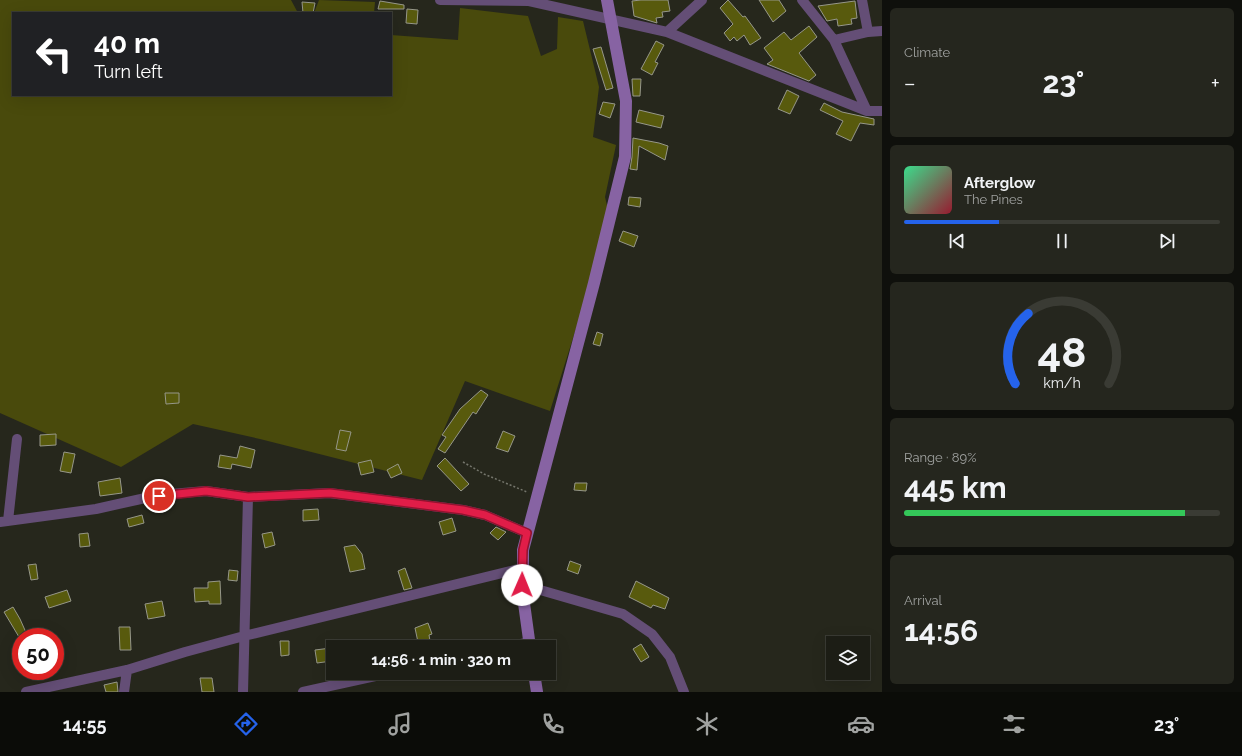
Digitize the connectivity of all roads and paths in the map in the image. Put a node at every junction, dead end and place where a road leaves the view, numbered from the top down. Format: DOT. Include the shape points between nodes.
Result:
graph roads {
  1 [pos="440,0"];
  2 [pos="607,0"];
  3 [pos="702,0"];
  4 [pos="802,0"];
  5 [pos="862,0"];
  6 [pos="529,1"];
  7 [pos="611,19"];
  8 [pos="882,31"];
  9 [pos="666,32"];
  10 [pos="868,32"];
  11 [pos="834,40"];
  12 [pos="867,110"];
  13 [pos="882,111"];
  14 [pos="17,439"];
  15 [pos="463,462"];
  16 [pos="248,497"];
  17 [pos="538,497"];
  18 [pos="4,521"];
  19 [pos="527,533"];
  20 [pos="523,568"];
  21 [pos="522,585"];
  22 [pos="244,636"];
  23 [pos="529,640"];
  24 [pos="127,670"];
  25 [pos="357,680"];
  26 [pos="535,680"];
  27 [pos="26,692"];
  28 [pos="124,692"];
  29 [pos="243,692"];
  30 [pos="303,692"];
  31 [pos="537,692"];
  32 [pos="684,692"];
  1 -- 6 [label="street"];
  2 -- 7 [label="main road"];
  3 -- 9 [label="street"];
  4 -- 11 [label="street"];
  5 -- 10 [label="street"];
  6 -- 7 [label="street"];
  7 -- 9 [label="street"];
  7 -- 17 [label="main road" via="626,101 625,157"];
  8 -- 10 [label="street"];
  9 -- 12 [label="street"];
  10 -- 11 [label="street"];
  11 -- 12 [label="street"];
  12 -- 13 [label="street"];
  14 -- 18 [label="street"];
  15 -- 17 [label="path"];
  16 -- 18 [label="street" via="206,491"];
  16 -- 19 [label="street" via="330,493 394,500 485,515"];
  16 -- 22 [label="street"];
  17 -- 19 [label="main road"];
  19 -- 20 [label="main road" via="523,550"];
  20 -- 21 [label="main road"];
  20 -- 22 [label="street"];
  21 -- 23 [label="main road"];
  21 -- 32 [label="street" via="623,614 652,634 670,658"];
  22 -- 24 [label="street"];
  22 -- 29 [label="street"];
  24 -- 27 [label="street"];
  24 -- 28 [label="street"];
  25 -- 30 [label="street"];
  26 -- 31 [label="main road"];
}
